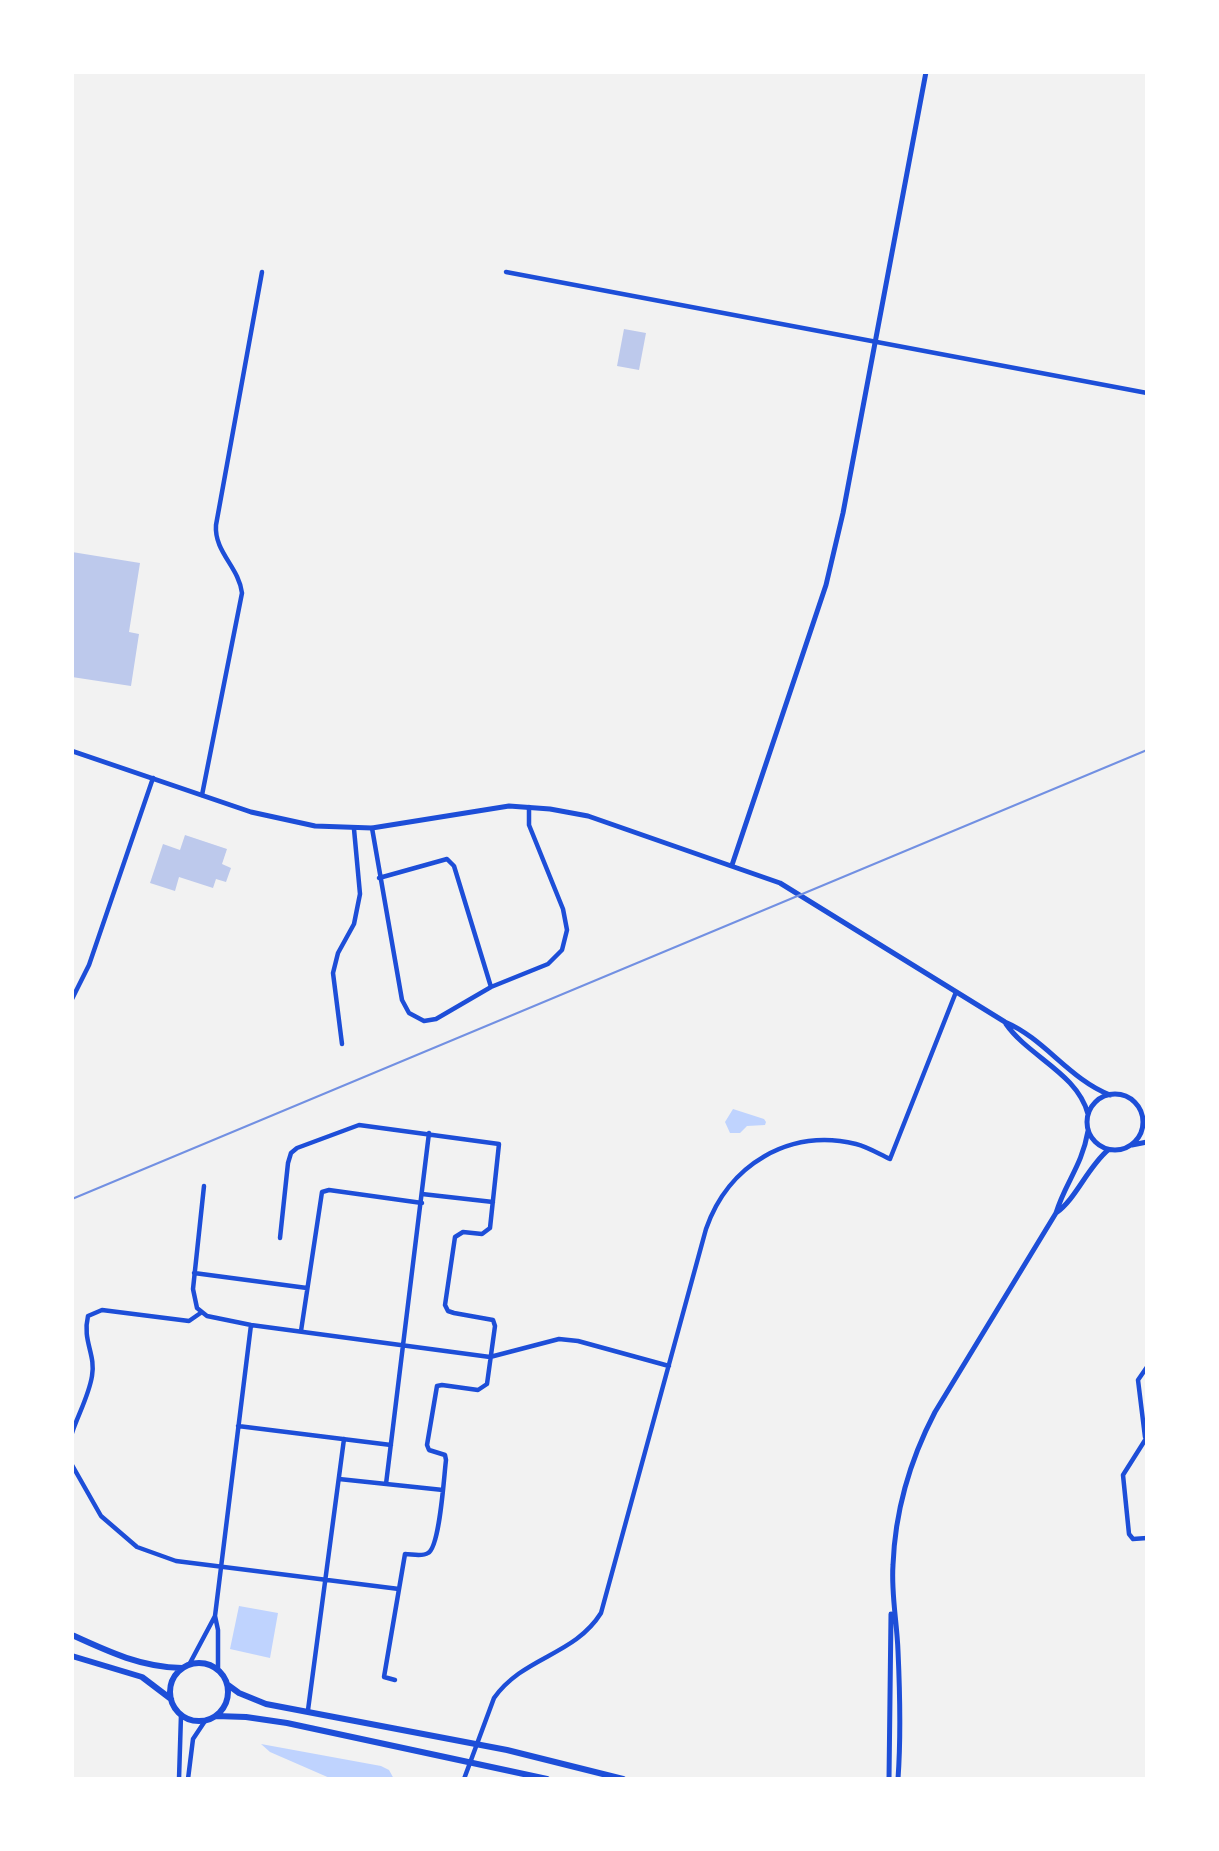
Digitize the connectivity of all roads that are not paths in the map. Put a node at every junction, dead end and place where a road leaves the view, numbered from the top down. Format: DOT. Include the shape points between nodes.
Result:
graph roads {
  1 [pos="926,72"];
  2 [pos="262,272"];
  3 [pos="506,272"];
  4 [pos="875,342"];
  5 [pos="1147,393"];
  6 [pos="72,751"];
  7 [pos="153,778"];
  8 [pos="202,795"];
  9 [pos="529,807"];
  10 [pos="372,828"];
  11 [pos="354,829"];
  12 [pos="732,865"];
  13 [pos="379,878"];
  14 [pos="491,987"];
  15 [pos="956,992"];
  16 [pos="72,999"];
  17 [pos="1005,1022"];
  18 [pos="342,1044"];
  19 [pos="1110,1095"];
  20 [pos="1088,1114"];
  21 [pos="1144,1116"];
  22 [pos="1088,1131"];
  23 [pos="429,1133"];
  24 [pos="1147,1142"];
  25 [pos="1131,1145"];
  26 [pos="1108,1150"];
  27 [pos="204,1186"];
  28 [pos="423,1194"];
  29 [pos="493,1202"];
  30 [pos="422,1203"];
  31 [pos="1056,1214"];
  32 [pos="280,1238"];
  33 [pos="194,1273"];
  34 [pos="307,1288"];
  35 [pos="202,1312"];
  36 [pos="251,1325"];
  37 [pos="301,1331"];
  38 [pos="405,1346"];
  39 [pos="490,1357"];
  40 [pos="669,1366"];
  41 [pos="1147,1368"];
  42 [pos="238,1426"];
  43 [pos="72,1433"];
  44 [pos="1146,1437"];
  45 [pos="344,1439"];
  46 [pos="391,1445"];
  47 [pos="72,1465"];
  48 [pos="339,1479"];
  49 [pos="386,1484"];
  50 [pos="442,1490"];
  51 [pos="1147,1539"];
  52 [pos="221,1565"];
  53 [pos="325,1579"];
  54 [pos="399,1589"];
  55 [pos="893,1597"];
  56 [pos="215,1616"];
  57 [pos="72,1635"];
  58 [pos="72,1656"];
  59 [pos="190,1663"];
  60 [pos="182,1668"];
  61 [pos="218,1669"];
  62 [pos="395,1680"];
  63 [pos="228,1685"];
  64 [pos="171,1699"];
  65 [pos="308,1710"];
  66 [pos="181,1714"];
  67 [pos="216,1716"];
  68 [pos="205,1721"];
  69 [pos="477,1744"];
  70 [pos="470,1762"];
  71 [pos="179,1779"];
  72 [pos="188,1779"];
  73 [pos="464,1779"];
  74 [pos="547,1779"];
  75 [pos="623,1779"];
  76 [pos="889,1779"];
  77 [pos="898,1779"];
  1 -- 4 [label="street"];
  2 -- 8 [label="street" via="216,525 219,547 240,579 242,593"];
  3 -- 4 [label="street"];
  4 -- 5 [label="street"];
  4 -- 12 [label="street" via="826,585"];
  6 -- 7 [label="street"];
  7 -- 8 [label="street"];
  7 -- 16 [label="street" via="89,965"];
  8 -- 11 [label="street" via="296,824"];
  9 -- 10 [label="street" via="485,808"];
  9 -- 12 [label="street" via="588,816"];
  9 -- 14 [label="street" via="529,825 563,909 567,930 562,950 548,964"];
  10 -- 11 [label="street"];
  10 -- 13 [label="street"];
  11 -- 18 [label="street" via="360,894 354,924 338,953 333,973"];
  12 -- 15 [label="street" via="780,883"];
  13 -- 14 [label="street" via="447,859 454,866"];
  13 -- 14 [label="street" via="400,991 410,1013 424,1021 436,1019"];
  15 -- 17 [label="street"];
  15 -- 40 [label="street" via="890,1159 858,1144 819,1140 800,1143 765,1155 748,1166 723,1193 706,1229"];
  17 -- 19 [label="street" via="1022,1030 1087,1084"];
  17 -- 20 [label="street" via="1019,1042 1076,1088"];
  19 -- 20 [label="street" via="1096,1101"];
  19 -- 21 [label="street" via="1129,1098"];
  20 -- 22 [label="street"];
  21 -- 25 [label="street" via="1141,1131"];
  22 -- 26 [label="street" via="1096,1143"];
  22 -- 31 [label="street" via="1081,1162"];
  23 -- 28 [label="street"];
  23 -- 29 [label="street" via="499,1144"];
  23 -- 32 [label="street" via="360,1125 297,1148 288,1163"];
  24 -- 25 [label="street"];
  25 -- 26 [label="street"];
  26 -- 31 [label="street" via="1089,1168 1064,1208"];
  27 -- 33 [label="street"];
  28 -- 29 [label="street"];
  28 -- 30 [label="street"];
  29 -- 39 [label="street" via="487,1232 463,1232 455,1237 445,1305 454,1313 493,1320"];
  30 -- 34 [label="street" via="322,1192"];
  30 -- 38 [label="street"];
  31 -- 55 [label="street" via="955,1376 921,1442 906,1482 897,1526"];
  33 -- 34 [label="street"];
  33 -- 35 [label="street" via="194,1301"];
  34 -- 37 [label="street"];
  35 -- 36 [label="street"];
  35 -- 43 [label="street" via="189,1321 102,1310 88,1316 84,1332 93,1375"];
  36 -- 37 [label="street"];
  36 -- 42 [label="street"];
  37 -- 38 [label="street"];
  38 -- 39 [label="street"];
  38 -- 46 [label="street"];
  39 -- 40 [label="street" via="559,1339"];
  39 -- 50 [label="street" via="484,1389 437,1386 428,1445 429,1450 445,1455"];
  40 -- 69 [label="street" via="602,1613 579,1640 533,1663 507,1682 494,1698"];
  41 -- 44 [label="street" via="1138,1380"];
  42 -- 45 [label="street"];
  42 -- 52 [label="street"];
  44 -- 51 [label="street" via="1123,1475 1129,1534 1133,1539"];
  45 -- 46 [label="street"];
  45 -- 48 [label="street"];
  46 -- 49 [label="street"];
  47 -- 52 [label="street" via="101,1516 137,1547 176,1561"];
  48 -- 49 [label="street"];
  48 -- 53 [label="street"];
  49 -- 50 [label="street"];
  50 -- 54 [label="street" via="433,1549 425,1555 405,1554"];
  52 -- 53 [label="street"];
  52 -- 56 [label="street"];
  53 -- 54 [label="street"];
  53 -- 65 [label="street"];
  54 -- 62 [label="street" via="384,1677"];
  55 -- 76 [label="street"];
  55 -- 77 [label="street" via="900,1709"];
  56 -- 59 [label="street"];
  56 -- 61 [label="street"];
  57 -- 60 [label="main road" via="133,1662 157,1668"];
  58 -- 64 [label="main road" via="142,1677"];
  59 -- 60 [label="main road"];
  59 -- 61 [label="main road" via="210,1664"];
  60 -- 64 [label="main road" via="171,1682"];
  61 -- 63 [label="main road"];
  63 -- 65 [label="main road" via="255,1700"];
  63 -- 67 [label="main road" via="228,1699"];
  64 -- 66 [label="main road"];
  65 -- 69 [label="main road"];
  66 -- 68 [label="main road"];
  66 -- 71 [label="street"];
  67 -- 68 [label="main road"];
  67 -- 70 [label="main road" via="287,1723"];
  68 -- 72 [label="street" via="193,1739"];
  69 -- 70 [label="street"];
  69 -- 75 [label="main road"];
  70 -- 73 [label="street"];
  70 -- 74 [label="main road"];
}
